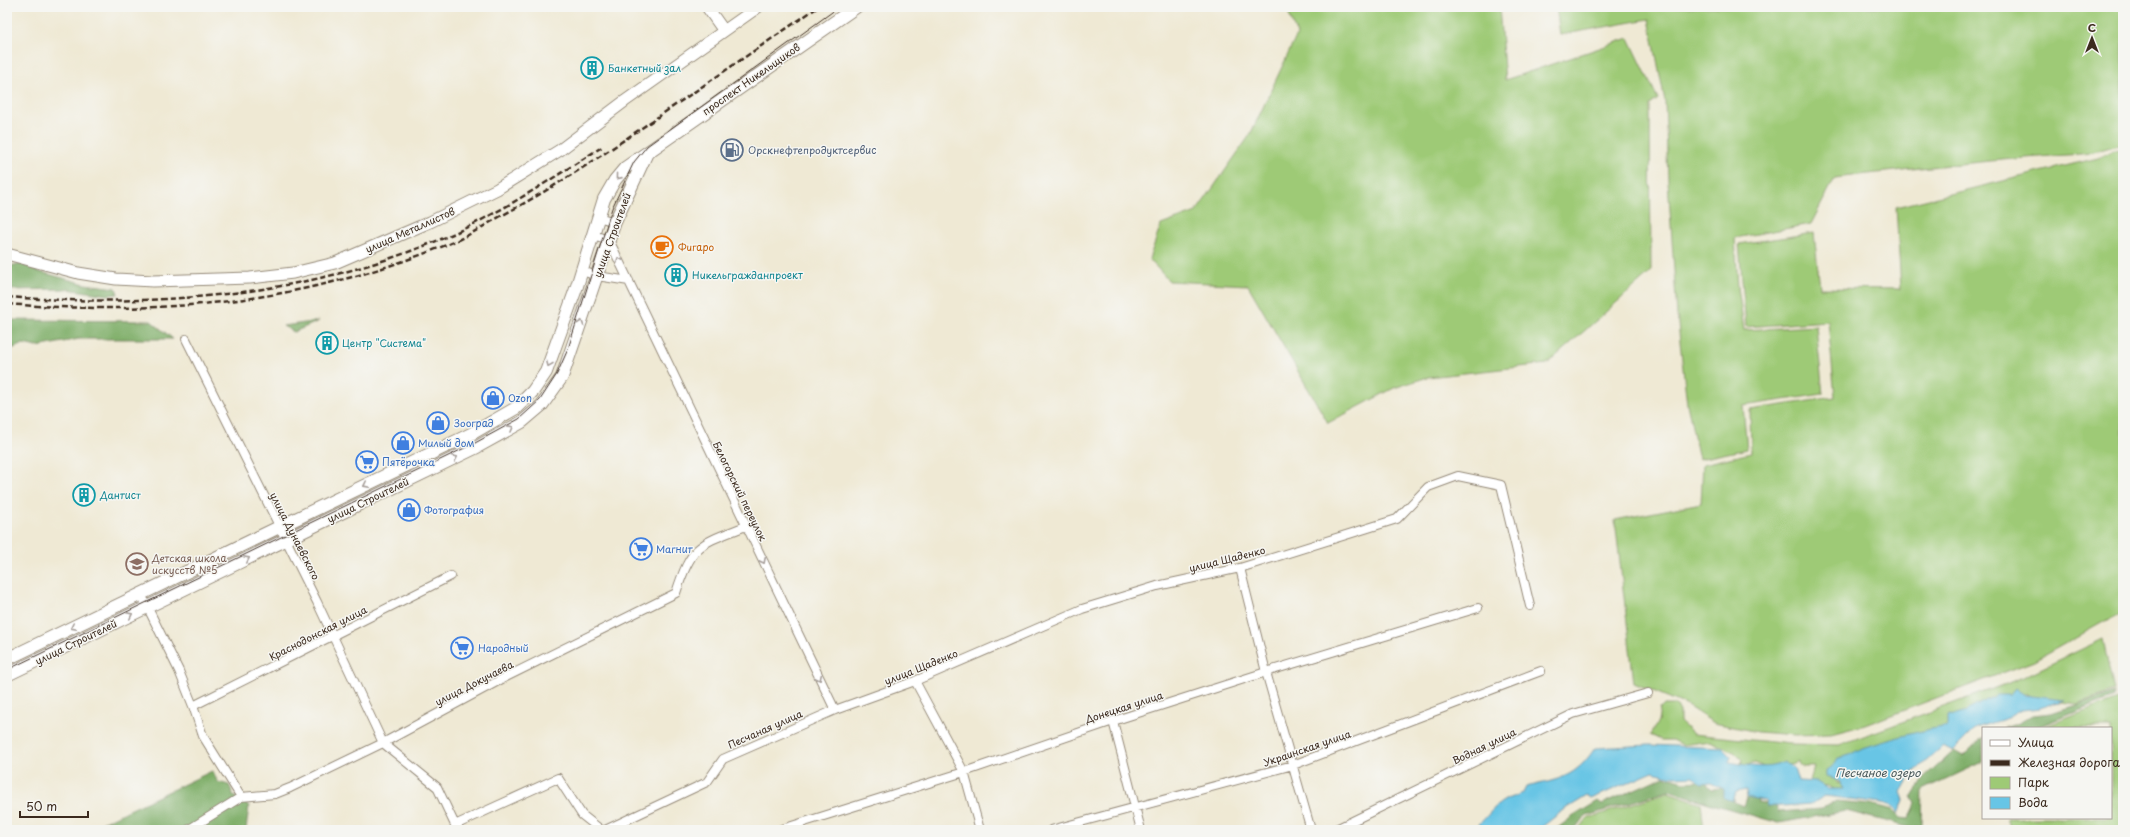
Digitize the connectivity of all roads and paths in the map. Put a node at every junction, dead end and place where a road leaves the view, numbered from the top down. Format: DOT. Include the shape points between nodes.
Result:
graph roads {
  1 [pos="707,7"];
  2 [pos="758,7"];
  3 [pos="856,7"];
  4 [pos="724,31"];
  5 [pos="647,152"];
  6 [pos="598,217"];
  7 [pos="615,222"];
  8 [pos="593,235"];
  9 [pos="609,240"];
  10 [pos="7,254"];
  11 [pos="582,271"];
  12 [pos="597,276"];
  13 [pos="629,281"];
  14 [pos="577,286"];
  15 [pos="592,290"];
  16 [pos="573,298"];
  17 [pos="588,303"];
  18 [pos="186,339"];
  19 [pos="471,434"];
  20 [pos="477,447"];
  21 [pos="401,468"];
  22 [pos="408,481"];
  23 [pos="746,526"];
  24 [pos="279,527"];
  25 [pos="285,540"];
  26 [pos="1240,568"];
  27 [pos="451,576"];
  28 [pos="172,579"];
  29 [pos="178,592"];
  30 [pos="141,594"];
  31 [pos="1530,606"];
  32 [pos="147,607"];
  33 [pos="1478,608"];
  34 [pos="333,637"];
  35 [pos="26,650"];
  36 [pos="7,659"];
  37 [pos="32,663"];
  38 [pos="1541,671"];
  39 [pos="1266,672"];
  40 [pos="7,676"];
  41 [pos="915,681"];
  42 [pos="1648,693"];
  43 [pos="194,706"];
  44 [pos="835,710"];
  45 [pos="1112,721"];
  46 [pos="383,743"];
  47 [pos="1293,766"];
  48 [pos="964,772"];
  49 [pos="241,797"];
  50 [pos="1135,808"];
  51 [pos="188,830"];
  52 [pos="601,830"];
  53 [pos="604,830"];
  54 [pos="779,830"];
  55 [pos="980,830"];
  56 [pos="1051,830"];
  57 [pos="1141,830"];
  58 [pos="1311,830"];
  59 [pos="1334,830"];
  1 -- 4 [label="main road"];
  2 -- 4 [label="main road, улица Металлистов"];
  3 -- 5 [label="main road, проспект Никельщиков"];
  4 -- 10 [label="main road, улица Металлистов" via="560,150 497,189 430,222 335,263 294,273 250,278 153,282 78,273"];
  5 -- 6 [label="main road, улица Строителей, one-way" via="625,168 615,180 604,199"];
  5 -- 7 [label="main road, улица Строителей"];
  6 -- 7 [label="street"];
  6 -- 8 [label="main road, улица Строителей"];
  7 -- 9 [label="main road, улица Строителей"];
  8 -- 9 [label="street"];
  8 -- 11 [label="main road, улица Строителей"];
  9 -- 12 [label="main road, улица Строителей"];
  13 -- 9 [label="street, Белогорский переулок, one-way"];
  11 -- 12 [label="street"];
  11 -- 14 [label="main road, улица Строителей"];
  12 -- 13 [label="street"];
  12 -- 15 [label="main road, улица Строителей"];
  13 -- 23 [label="street, Белогорский переулок"];
  14 -- 15 [label="street"];
  14 -- 16 [label="main road, улица Строителей"];
  15 -- 17 [label="main road, улица Строителей"];
  16 -- 17 [label="street"];
  16 -- 19 [label="main road, улица Строителей, one-way" via="546,372 533,391 516,408"];
  20 -- 17 [label="main road, улица Строителей, one-way" via="522,422 550,395 564,371"];
  18 -- 24 [label="street, улица Дунаевского"];
  19 -- 20 [label="street"];
  19 -- 21 [label="main road, улица Строителей"];
  22 -- 20 [label="main road, улица Строителей, one-way"];
  21 -- 22 [label="street"];
  21 -- 24 [label="main road, улица Строителей, one-way"];
  22 -- 25 [label="main road, улица Строителей"];
  23 -- 44 [label="street, Белогорский переулок, one-way"];
  23 -- 46 [label="street, улица Докучаева" via="696,550 683,572 676,593 502,679"];
  24 -- 25 [label="street, улица Дунаевского"];
  24 -- 28 [label="main road, улица Строителей"];
  29 -- 25 [label="main road, улица Строителей, one-way"];
  25 -- 34 [label="street, улица Дунаевского"];
  26 -- 31 [label="street, улица Щаденко" via="1396,519 1428,487 1458,476 1501,485"];
  26 -- 39 [label="street"];
  26 -- 41 [label="street, улица Щаденко" via="1157,586 1082,609"];
  27 -- 34 [label="street, Краснодонская улица"];
  28 -- 29 [label="street"];
  28 -- 30 [label="main road, улица Строителей"];
  29 -- 32 [label="main road, улица Строителей"];
  30 -- 32 [label="street"];
  30 -- 35 [label="main road, улица Строителей, one-way"];
  37 -- 32 [label="main road, улица Строителей, one-way"];
  32 -- 43 [label="street"];
  33 -- 39 [label="street, Донецкая улица"];
  34 -- 43 [label="street, Краснодонская улица"];
  34 -- 46 [label="street, улица Дунаевского"];
  35 -- 36 [label="main road, улица Строителей"];
  35 -- 37 [label="street"];
  37 -- 40 [label="main road, улица Строителей"];
  38 -- 47 [label="street, Украинская улица"];
  39 -- 45 [label="street, Донецкая улица"];
  39 -- 47 [label="street"];
  41 -- 44 [label="street, улица Щаденко"];
  41 -- 48 [label="street"];
  42 -- 59 [label="street, Водная улица" via="1573,714"];
  43 -- 49 [label="street" via="203,736"];
  44 -- 53 [label="street, Песчаная улица" via="724,758 707,782"];
  45 -- 48 [label="street, Донецкая улица"];
  45 -- 50 [label="street"];
  46 -- 49 [label="street, улица Докучаева" via="275,794"];
  46 -- 52 [label="street" via="437,787 455,825 558,778 582,814"];
  47 -- 50 [label="street, Украинская улица"];
  47 -- 58 [label="street"];
  48 -- 54 [label="street, Донецкая улица"];
  48 -- 55 [label="street"];
  49 -- 51 [label="street, улица Докучаева"];
  50 -- 56 [label="street, Украинская улица"];
  50 -- 57 [label="street"];
}
